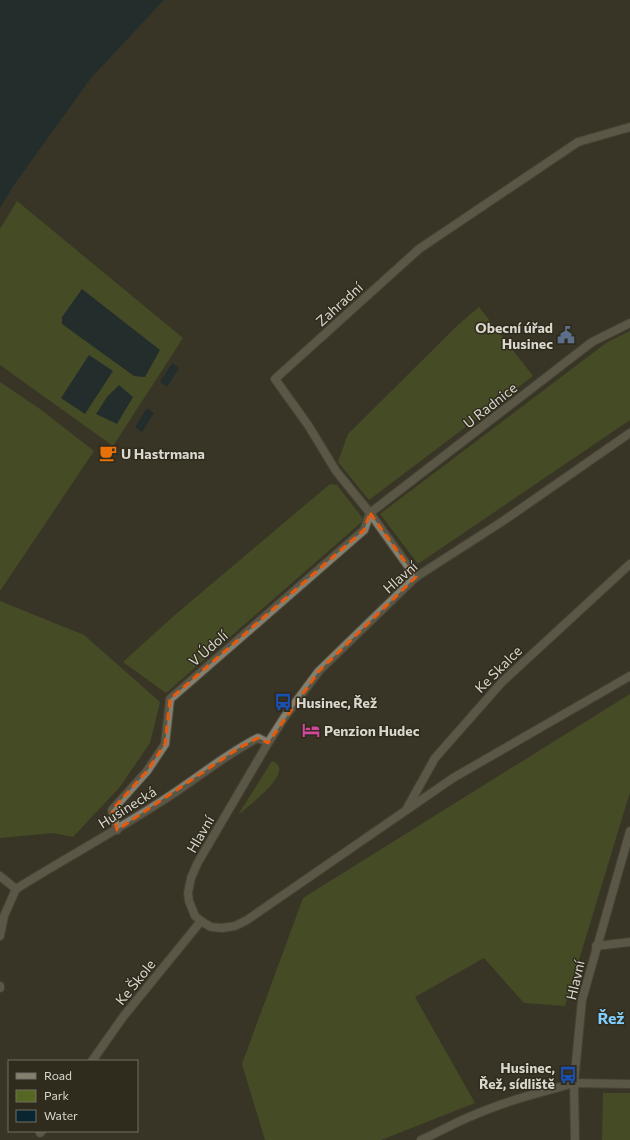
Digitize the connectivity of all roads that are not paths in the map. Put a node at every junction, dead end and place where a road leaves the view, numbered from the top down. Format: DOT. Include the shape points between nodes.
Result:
graph roads {
  1 [pos="630,127"];
  2 [pos="630,323"];
  3 [pos="630,433"];
  4 [pos="370,513"];
  5 [pos="630,564"];
  6 [pos="416,577"];
  7 [pos="630,676"];
  8 [pos="268,743"];
  9 [pos="406,810"];
  10 [pos="117,830"];
  11 [pos="630,831"];
  12 [pos="0,876"];
  13 [pos="16,889"];
  14 [pos="200,921"];
  15 [pos="0,936"];
  16 [pos="630,942"];
  17 [pos="596,946"];
  18 [pos="93,1060"];
  19 [pos="574,1083"];
  20 [pos="630,1084"];
  21 [pos="421,1140"];
  22 [pos="575,1140"];
  1 -- 4 [label="street, Zahradní" via="578,142 419,249 275,380 308,425 336,471"];
  2 -- 4 [label="street, U Radnice" via="592,342"];
  3 -- 6 [label="street, Hlavní" via="503,522"];
  4 -- 6 [label="street, Zahradní"];
  4 -- 10 [label="street, V Údolí" via="364,530 170,699 165,744 146,771 112,810"];
  5 -- 9 [label="street, Ke Skalce" via="502,682 435,758"];
  6 -- 8 [label="street, Hlavní" via="319,671"];
  7 -- 9 [label="street" via="453,778"];
  8 -- 10 [label="street, Husinecká" via="258,738 238,748 196,780"];
  8 -- 14 [label="street, Hlavní" via="194,871 188,893 195,916"];
  9 -- 14 [label="street" via="247,920 235,926 222,928 211,927"];
  10 -- 13 [label="street, Husinecká"];
  11 -- 17 [label="street, Hlavní"];
  12 -- 13 [label="street"];
  13 -- 15 [label="street" via="4,916"];
  14 -- 18 [label="street, Ke Škole" via="123,1017"];
  16 -- 17 [label="street"];
  17 -- 19 [label="street, Hlavní" via="582,1000"];
  19 -- 20 [label="street"];
  19 -- 21 [label="street" via="474,1115"];
  19 -- 22 [label="street, Hlavní"];
}
